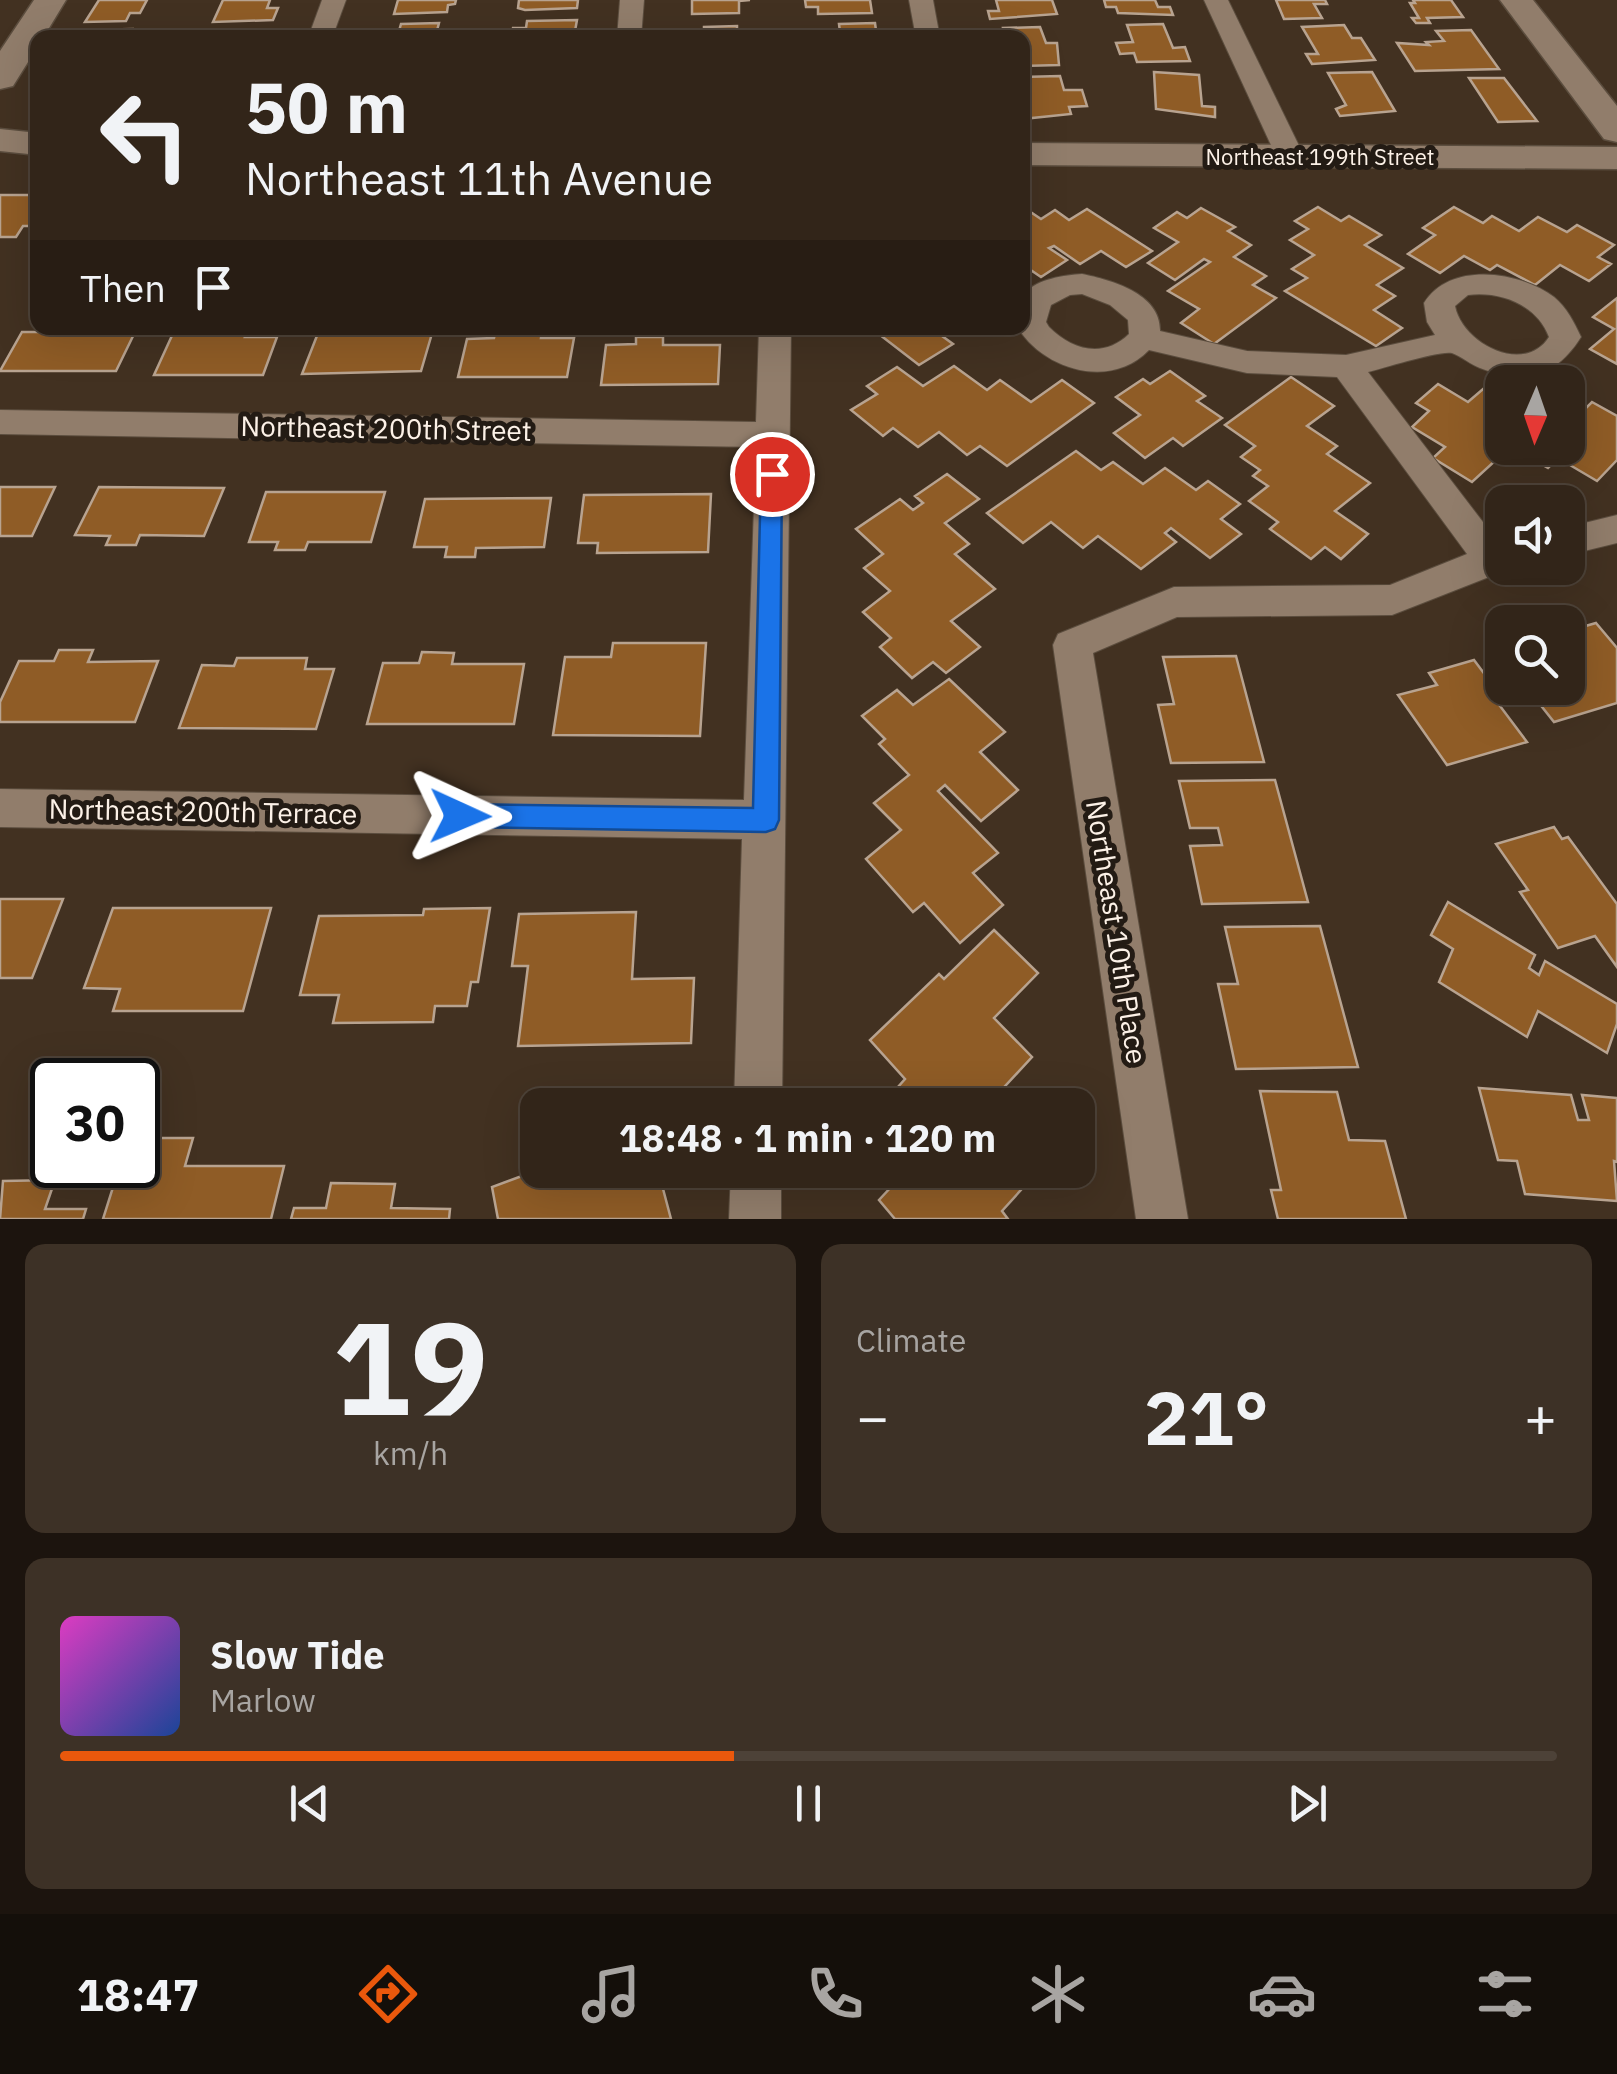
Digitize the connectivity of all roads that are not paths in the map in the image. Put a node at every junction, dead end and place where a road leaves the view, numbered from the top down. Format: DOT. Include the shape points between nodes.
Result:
graph roads {
  1 [pos="17,0"];
  2 [pos="50,0"];
  3 [pos="334,0"];
  4 [pos="632,0"];
  5 [pos="921,0"];
  6 [pos="1216,0"];
  7 [pos="1516,0"];
  8 [pos="0,25"];
  9 [pos="31,30"];
  10 [pos="323,30"];
  11 [pos="630,30"];
  12 [pos="927,30"];
  13 [pos="30,31"];
  14 [pos="0,78"];
  15 [pos="1617,131"];
  16 [pos="0,140"];
  17 [pos="30,143"];
  18 [pos="1030,154"];
  19 [pos="30,156"];
  20 [pos="1290,156"];
  21 [pos="0,158"];
  22 [pos="1617,158"];
  23 [pos="774,335"];
  24 [pos="1142,338"];
  25 [pos="1456,341"];
  26 [pos="1346,366"];
  27 [pos="0,422"];
  28 [pos="772,435"];
  29 [pos="1617,528"];
  30 [pos="1585,536"];
  31 [pos="1485,543"];
  32 [pos="1485,563"];
  33 [pos="0,808"];
  34 [pos="766,820"];
  35 [pos="758,1088"];
  36 [pos="756,1188"];
  37 [pos="755,1219"];
  38 [pos="1162,1219"];
  1 -- 8 [label="street"];
  2 -- 9 [label="street"];
  3 -- 10 [label="street"];
  4 -- 11 [label="street"];
  5 -- 12 [label="street"];
  6 -- 20 [label="street"];
  7 -- 15 [label="street"];
  13 -- 14 [label="street"];
  16 -- 17 [label="street"];
  18 -- 20 [label="street, Northeast 199th Street"];
  19 -- 21 [label="street"];
  20 -- 22 [label="street, Northeast 199th Street"];
  23 -- 28 [label="street"];
  24 -- 26 [label="street" via="1247,362"];
  25 -- 26 [label="street"];
  26 -- 31 [label="street"];
  27 -- 28 [label="street, Northeast 200th Street"];
  28 -- 34 [label="street"];
  29 -- 30 [label="street"];
  32 -- 38 [label="street, Northeast 10th Place" via="1392,600 1174,602 1072,645"];
  33 -- 34 [label="street, Northeast 200th Terrace"];
  34 -- 35 [label="street"];
  36 -- 37 [label="street"];
}
